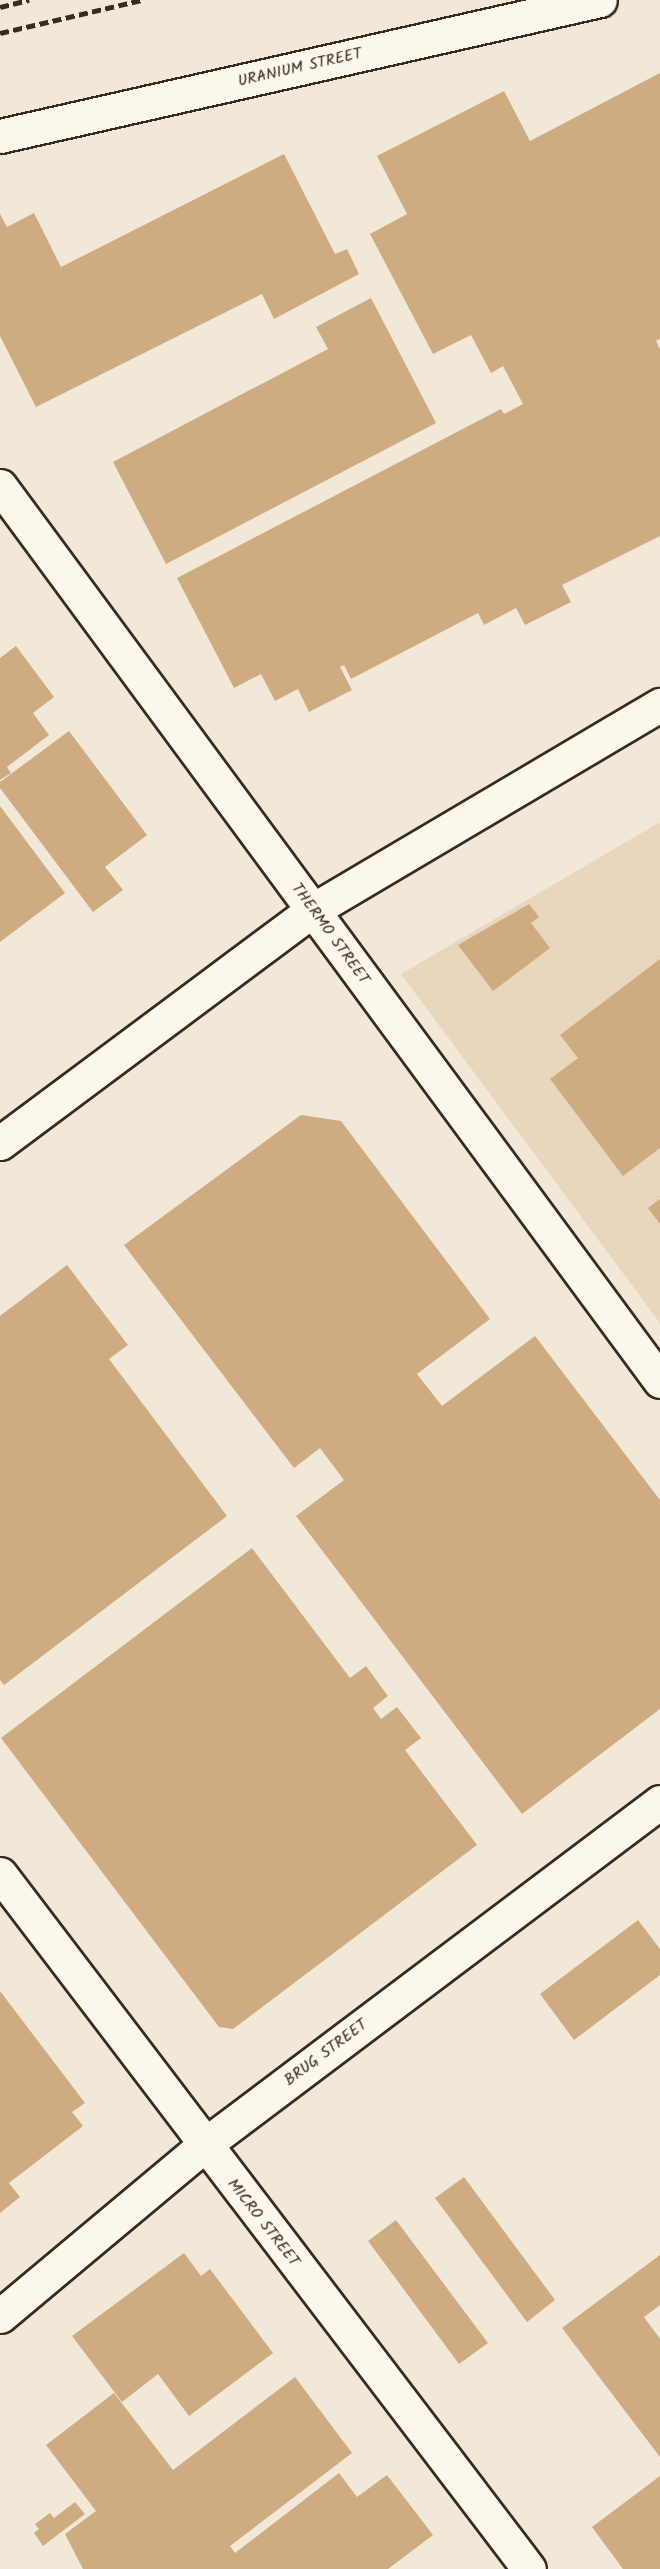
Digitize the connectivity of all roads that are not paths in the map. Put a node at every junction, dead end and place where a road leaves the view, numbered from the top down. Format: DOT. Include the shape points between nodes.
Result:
graph roads {
  1 [pos="600,0"];
  2 [pos="0,136"];
  3 [pos="0,486"];
  4 [pos="660,705"];
  5 [pos="313,910"];
  6 [pos="0,1143"];
  7 [pos="660,1381"];
  8 [pos="660,1802"];
  9 [pos="0,1874"];
  10 [pos="203,2146"];
  11 [pos="0,2316"];
  12 [pos="529,2569"];
  1 -- 2 [label="street, URANIUM STREET"];
  3 -- 5 [label="street, THERMO STREET"];
  4 -- 5 [label="street"];
  5 -- 6 [label="street"];
  5 -- 7 [label="street, THERMO STREET"];
  8 -- 10 [label="street, BRUG STREET"];
  9 -- 10 [label="street, MICRO STREET"];
  10 -- 11 [label="street, BRUG STREET"];
  10 -- 12 [label="street, MICRO STREET"];
}
